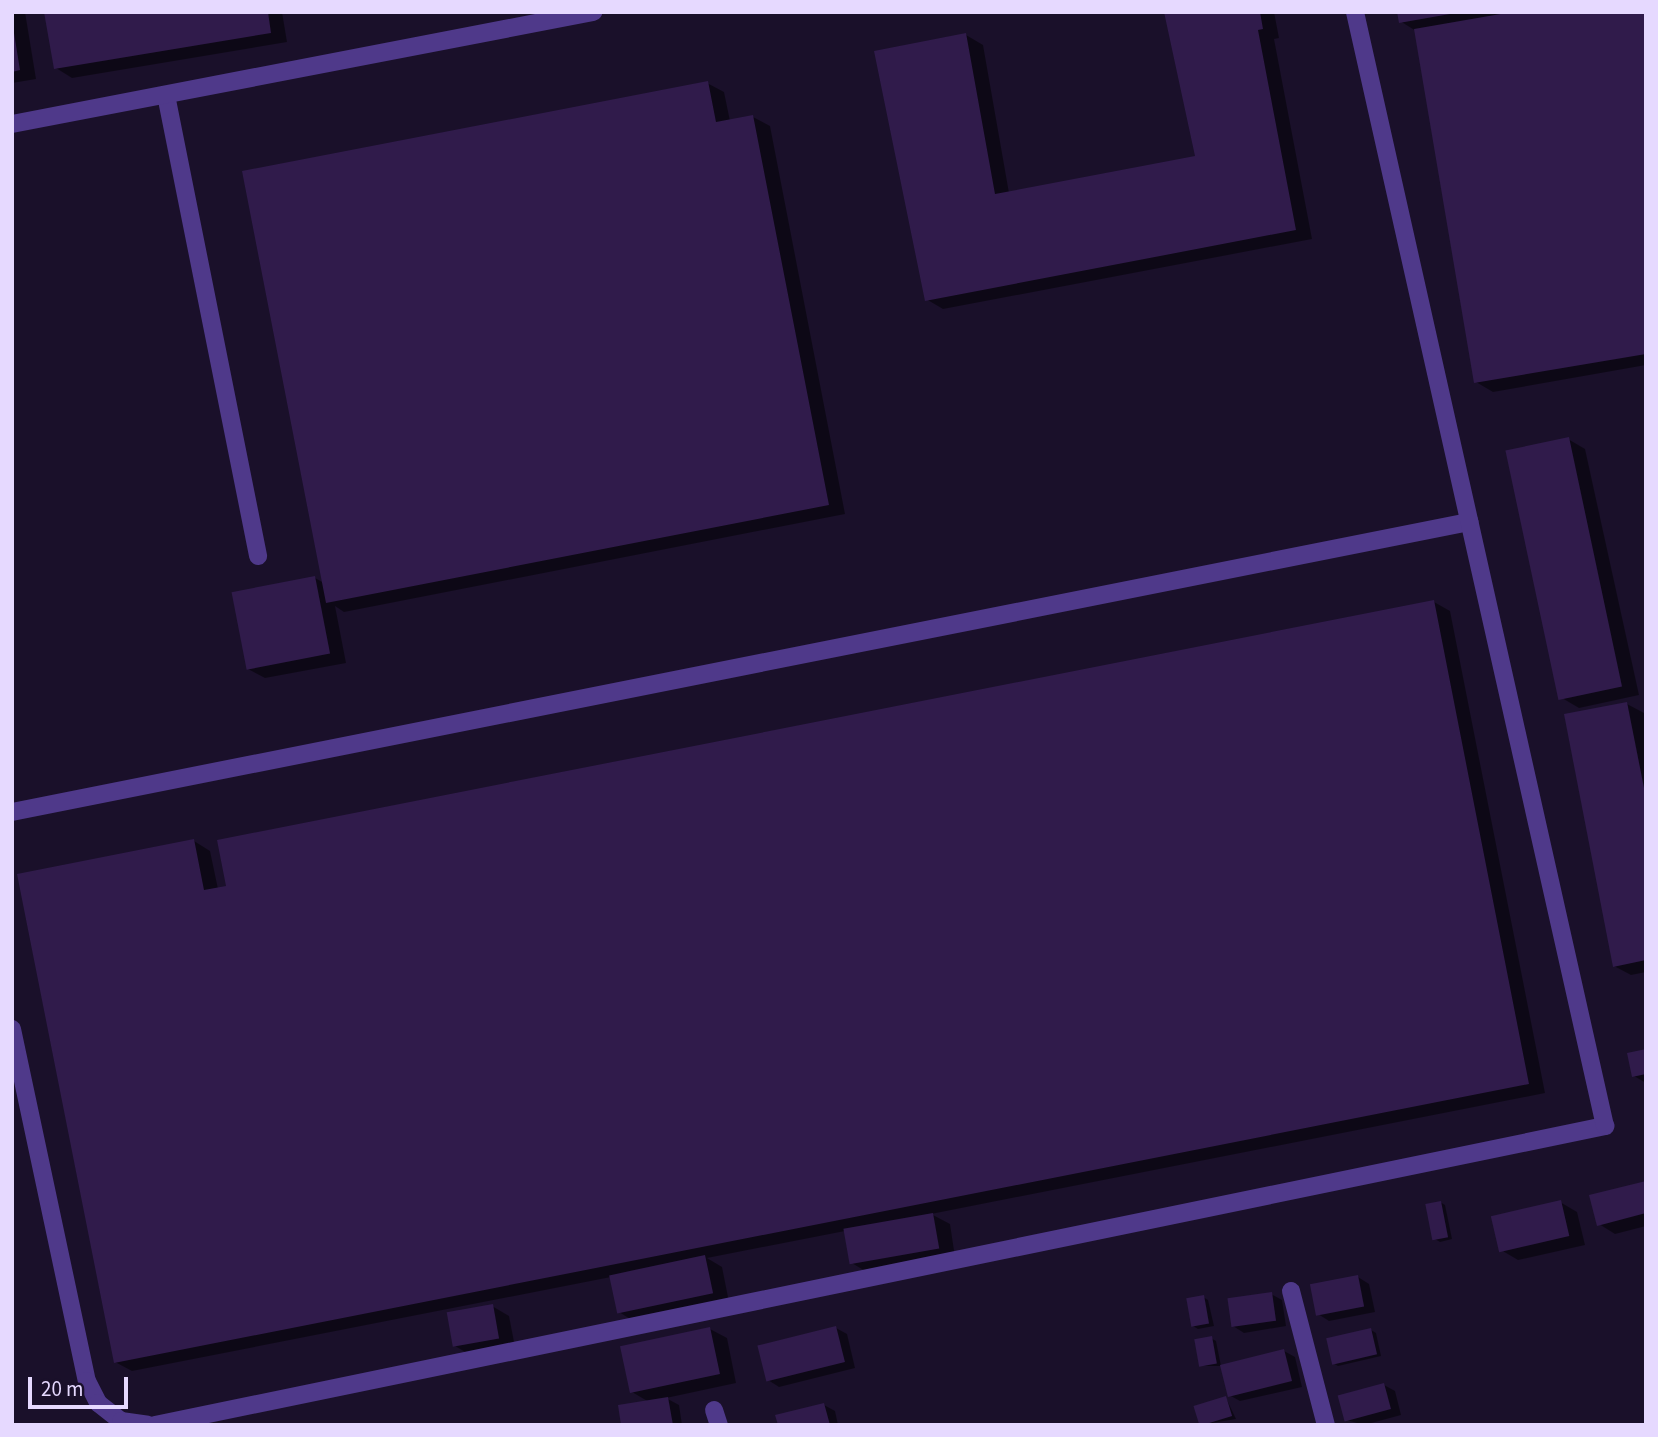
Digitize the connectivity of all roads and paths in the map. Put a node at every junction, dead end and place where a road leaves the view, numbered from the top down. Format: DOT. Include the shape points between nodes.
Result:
graph roads {
  1 [pos="593,12"];
  2 [pos="1355,12"];
  3 [pos="517,19"];
  4 [pos="166,95"];
  5 [pos="12,124"];
  6 [pos="1469,522"];
  7 [pos="258,556"];
  8 [pos="12,812"];
  9 [pos="12,1029"];
  10 [pos="1291,1291"];
  11 [pos="148,1425"];
  12 [pos="155,1425"];
  13 [pos="1326,1425"];
  1 -- 3 [label="street"];
  2 -- 6 [label="street"];
  3 -- 4 [label="street"];
  4 -- 5 [label="street"];
  4 -- 7 [label="street"];
  6 -- 8 [label="street"];
  6 -- 12 [label="street" via="1605,1126"];
  9 -- 11 [label="street" via="87,1381 97,1403 121,1421"];
  10 -- 13 [label="street"];
}
